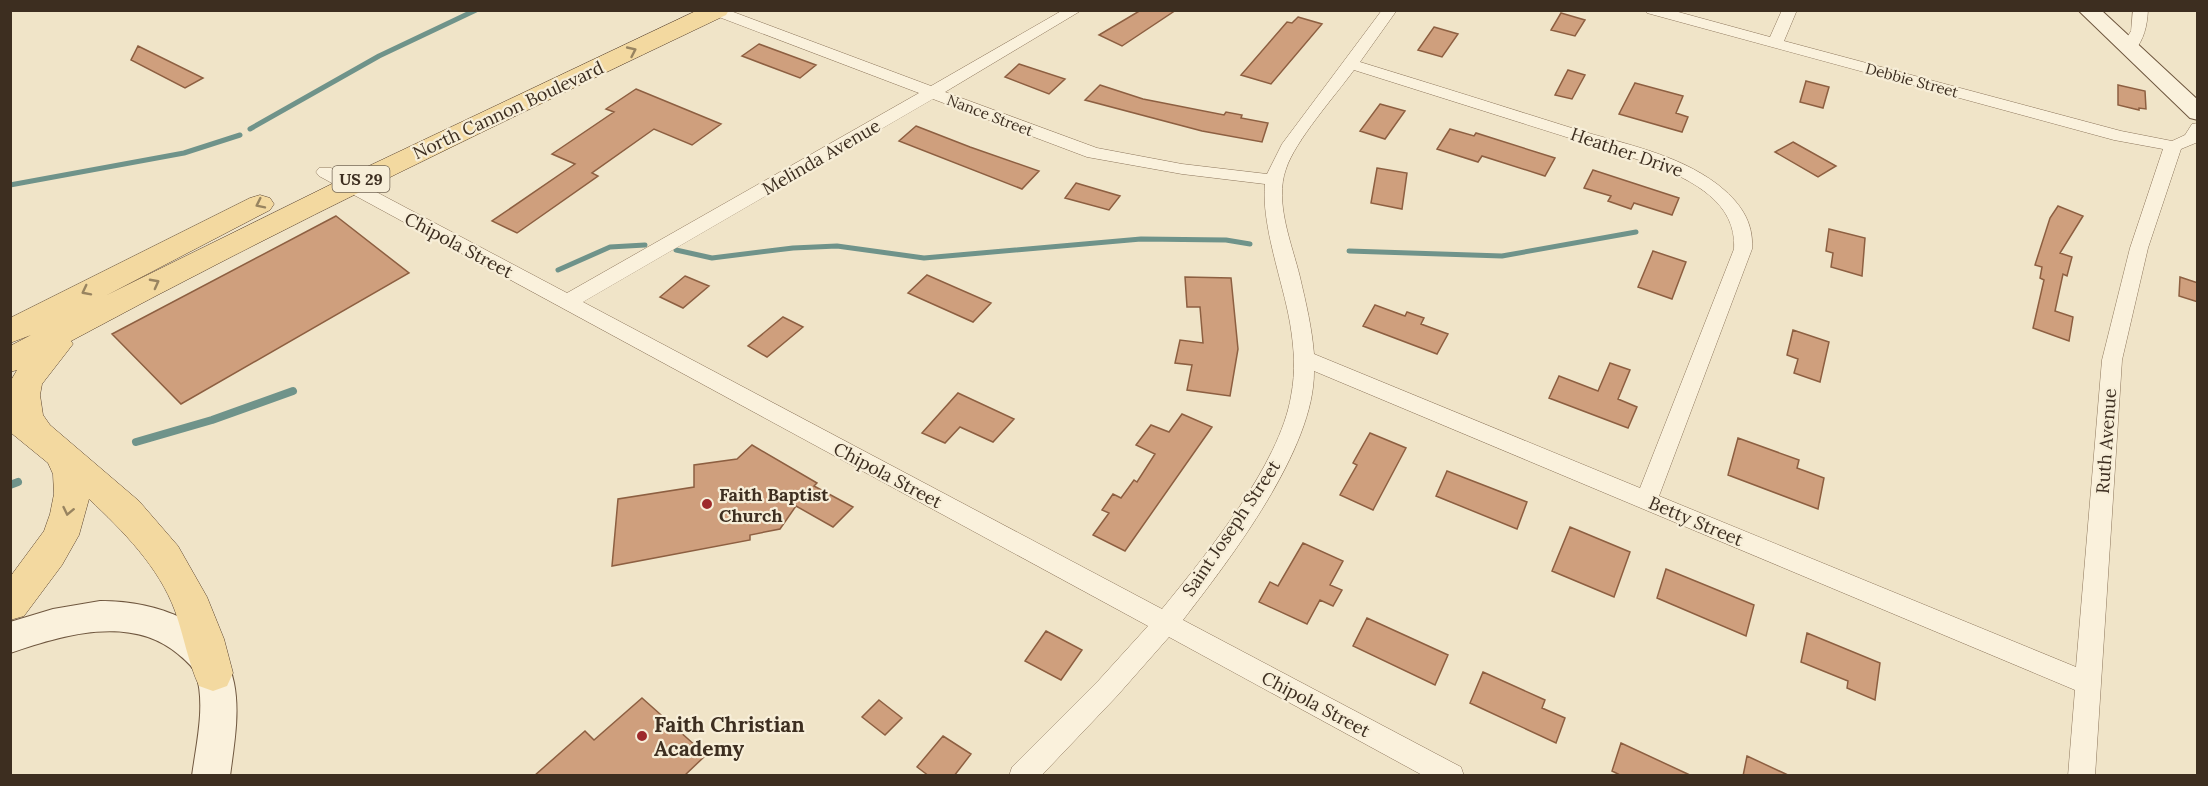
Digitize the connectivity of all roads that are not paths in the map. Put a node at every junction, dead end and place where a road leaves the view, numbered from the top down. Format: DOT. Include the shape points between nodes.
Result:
graph roads {
  1 [pos="675,10"];
  2 [pos="1075,10"];
  3 [pos="1390,10"];
  4 [pos="1652,10"];
  5 [pos="1790,10"];
  6 [pos="2088,10"];
  7 [pos="2141,10"];
  8 [pos="717,11"];
  9 [pos="1775,43"];
  10 [pos="2128,49"];
  11 [pos="1350,64"];
  12 [pos="933,93"];
  13 [pos="2198,113"];
  14 [pos="2198,128"];
  15 [pos="2173,146"];
  16 [pos="337,179"];
  17 [pos="1275,180"];
  18 [pos="117,303"];
  19 [pos="566,303"];
  20 [pos="45,313"];
  21 [pos="10,322"];
  22 [pos="10,332"];
  23 [pos="1303,358"];
  24 [pos="10,360"];
  25 [pos="36,434"];
  26 [pos="1646,501"];
  27 [pos="10,604"];
  28 [pos="1165,623"];
  29 [pos="10,638"];
  30 [pos="213,673"];
  31 [pos="2089,684"];
  32 [pos="212,776"];
  33 [pos="1022,776"];
  34 [pos="1451,776"];
  35 [pos="2081,776"];
  1 -- 16 [label="main road, North Cannon Boulevard / US 29"];
  2 -- 12 [label="street, Melinda Avenue"];
  3 -- 11 [label="street, Saint Joseph Street"];
  4 -- 9 [label="street, Debbie Street"];
  5 -- 9 [label="street"];
  6 -- 10 [label="street"];
  7 -- 10 [label="street" via="2136,41"];
  8 -- 12 [label="street, Nance Street"];
  16 -- 8 [label="main road, North Cannon Boulevard / US 29, one-way"];
  9 -- 15 [label="street, Debbie Street" via="2120,136"];
  10 -- 13 [label="street"];
  11 -- 17 [label="street, Saint Joseph Street" via="1288,148"];
  11 -- 26 [label="street, Heather Drive" via="1661,161 1713,189 1731,209 1743,231 1743,249"];
  12 -- 17 [label="street, Nance Street" via="1093,153"];
  12 -- 19 [label="street, Melinda Avenue"];
  14 -- 15 [label="street" via="2191,139"];
  15 -- 31 [label="street, Ruth Avenue" via="2139,248 2112,360"];
  18 -- 16 [label="main road, North Cannon Boulevard / US 29, one-way"];
  16 -- 19 [label="street, Chipola Street"];
  16 -- 20 [label="main road, North Cannon Boulevard / US 29, one-way" via="204,231"];
  17 -- 23 [label="street, Saint Joseph Street" via="1274,203"];
  18 -- 24 [label="main road, North Cannon Boulevard / US 29"];
  18 -- 25 [label="main road" via="69,334 31,373 23,407"];
  19 -- 28 [label="street, Chipola Street"];
  20 -- 21 [label="main road"];
  20 -- 22 [label="main road, North Cannon Boulevard / US 29"];
  23 -- 26 [label="street, Betty Street"];
  23 -- 28 [label="street, Saint Joseph Street" via="1299,405 1285,447 1263,488 1212,564"];
  25 -- 27 [label="main road, one-way" via="72,483 65,524 40,569"];
  25 -- 30 [label="main road" via="133,519 176,570 194,606"];
  26 -- 31 [label="street, Betty Street"];
  28 -- 33 [label="street, Saint Joseph Street"];
  28 -- 34 [label="street, Chipola Street"];
  29 -- 30 [label="street" via="48,625 87,618 140,619 181,635 201,652"];
  30 -- 32 [label="street" via="216,734"];
  31 -- 35 [label="street, Ruth Avenue"];
}
